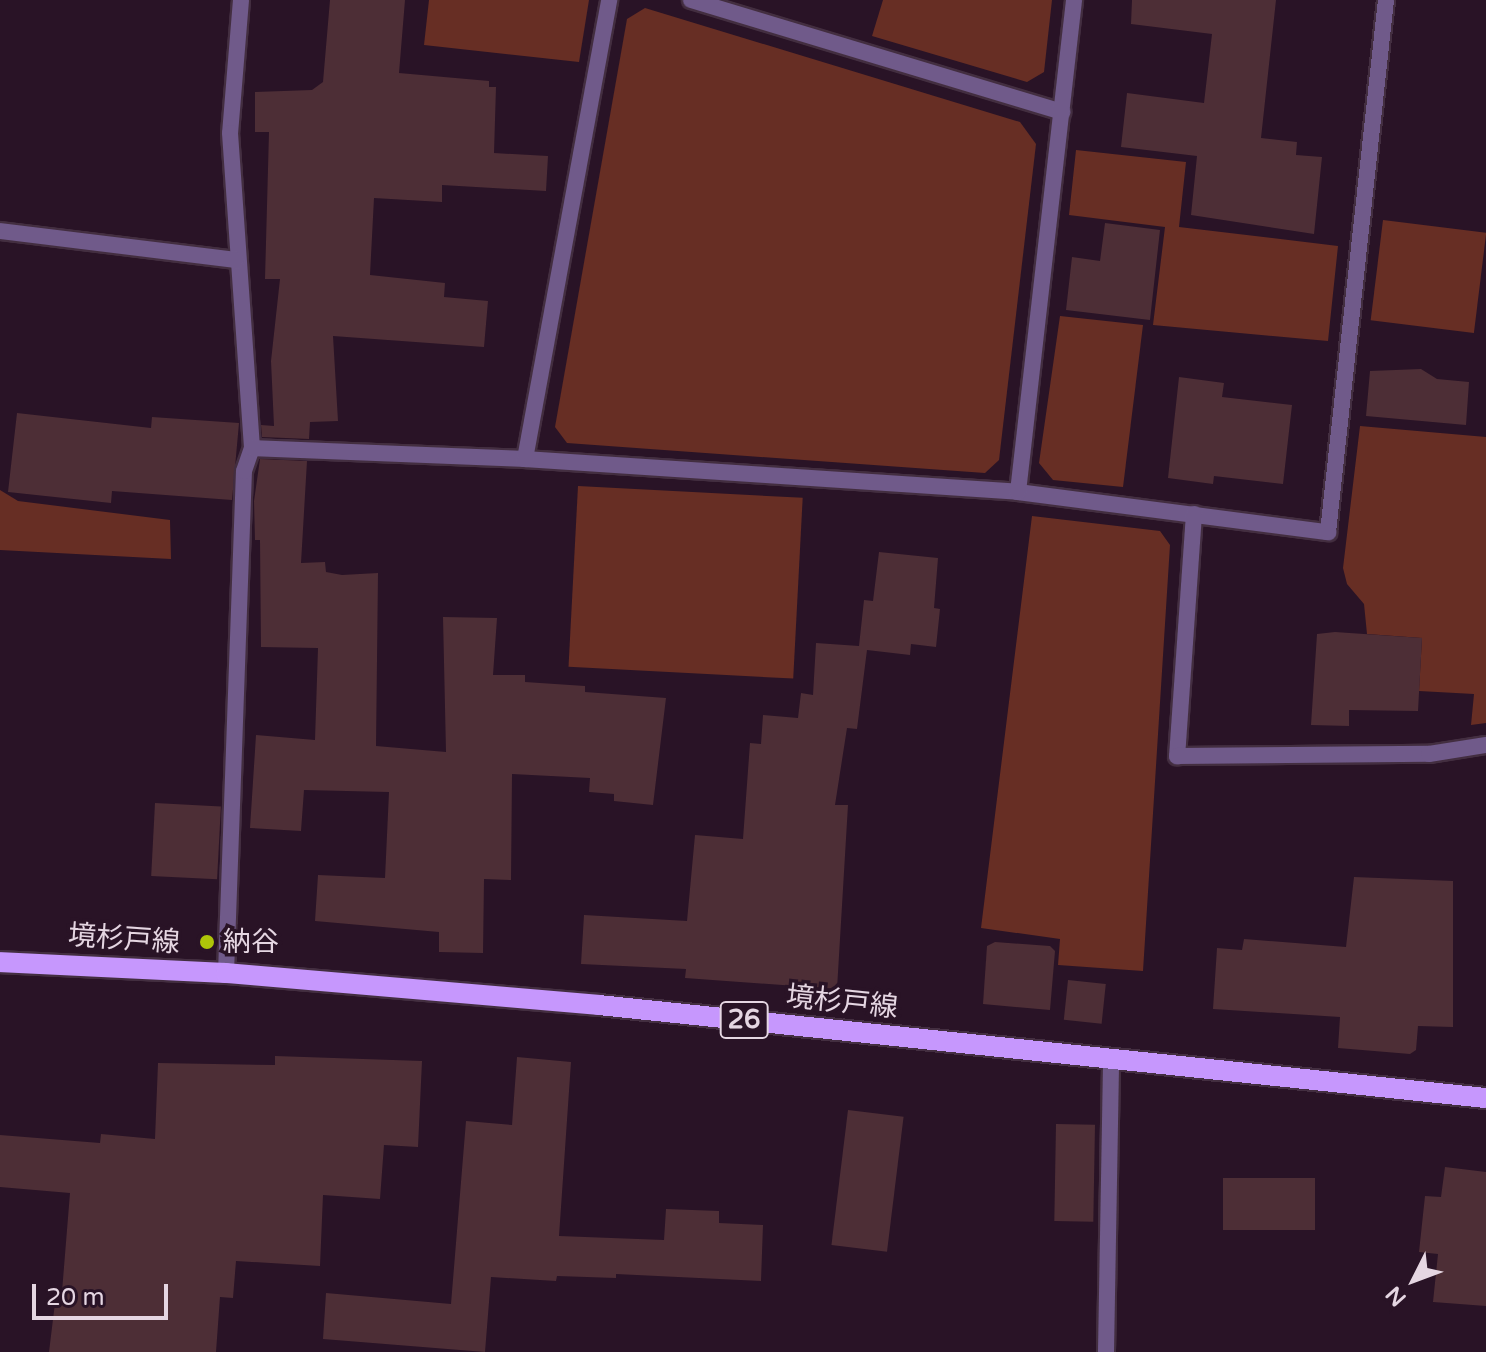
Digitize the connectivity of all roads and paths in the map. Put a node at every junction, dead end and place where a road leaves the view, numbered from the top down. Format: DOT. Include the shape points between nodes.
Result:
graph roads {
  1 [pos="241,0"];
  2 [pos="609,0"];
  3 [pos="691,0"];
  4 [pos="1074,0"];
  5 [pos="1386,0"];
  6 [pos="1062,112"];
  7 [pos="0,231"];
  8 [pos="236,260"];
  9 [pos="252,448"];
  10 [pos="525,459"];
  11 [pos="1018,492"];
  12 [pos="1194,514"];
  13 [pos="1486,745"];
  14 [pos="0,962"];
  15 [pos="226,973"];
  16 [pos="1111,1058"];
  17 [pos="1486,1098"];
  18 [pos="1106,1352"];
  1 -- 8 [label="street" via="230,133"];
  2 -- 10 [label="street"];
  3 -- 6 [label="street"];
  4 -- 6 [label="street"];
  5 -- 12 [label="street" via="1328,532"];
  6 -- 11 [label="street"];
  7 -- 8 [label="street"];
  8 -- 9 [label="street"];
  9 -- 10 [label="street"];
  9 -- 15 [label="street" via="244,471"];
  10 -- 11 [label="street"];
  11 -- 12 [label="street"];
  12 -- 13 [label="street" via="1177,756 1429,754"];
  14 -- 15 [label="main road, 境杉戸線 / 26"];
  15 -- 16 [label="main road, 境杉戸線 / 26"];
  16 -- 17 [label="main road, 境杉戸線 / 26"];
  16 -- 18 [label="street"];
}
